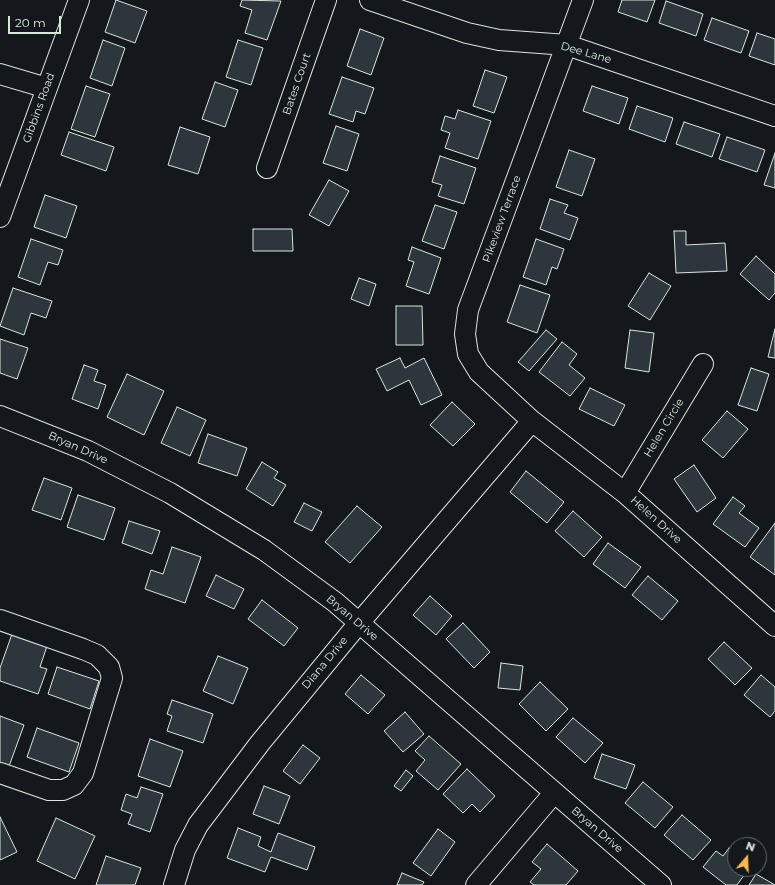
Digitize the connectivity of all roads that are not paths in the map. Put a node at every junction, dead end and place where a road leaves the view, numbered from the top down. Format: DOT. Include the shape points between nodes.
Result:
graph roads {
  1 [pos="79,0"];
  2 [pos="326,0"];
  3 [pos="370,0"];
  4 [pos="583,0"];
  5 [pos="567,45"];
  6 [pos="0,74"];
  7 [pos="47,88"];
  8 [pos="775,116"];
  9 [pos="267,168"];
  10 [pos="1,209"];
  11 [pos="703,364"];
  12 [pos="0,416"];
  13 [pos="532,421"];
  14 [pos="625,493"];
  15 [pos="0,620"];
  16 [pos="359,623"];
  17 [pos="775,626"];
  18 [pos="0,773"];
  19 [pos="554,793"];
  20 [pos="174,885"];
  21 [pos="476,885"];
  22 [pos="660,885"];
  1 -- 7 [label="street, Gibbins Road"];
  2 -- 9 [label="street, Bates Court"];
  3 -- 5 [label="street, Dee Lane" via="499,40"];
  4 -- 5 [label="street, Pikeview Terrace"];
  5 -- 8 [label="street, Dee Lane"];
  5 -- 13 [label="street, Pikeview Terrace" via="468,310 464,334 468,354 479,372"];
  6 -- 7 [label="street"];
  7 -- 10 [label="street, Gibbins Road"];
  11 -- 14 [label="street, Helen Circle"];
  12 -- 16 [label="street, Bryan Drive" via="88,451 170,493 264,550 335,602"];
  13 -- 14 [label="street, Helen Drive"];
  13 -- 16 [label="street, Diana Drive"];
  14 -- 17 [label="street, Helen Drive"];
  15 -- 18 [label="street" via="98,655 109,667 112,678 83,773 74,785 63,790 49,790"];
  16 -- 19 [label="street, Bryan Drive"];
  16 -- 20 [label="street, Diana Drive" via="260,742 198,825 185,850"];
  19 -- 21 [label="street"];
  19 -- 22 [label="street, Bryan Drive"];
}
